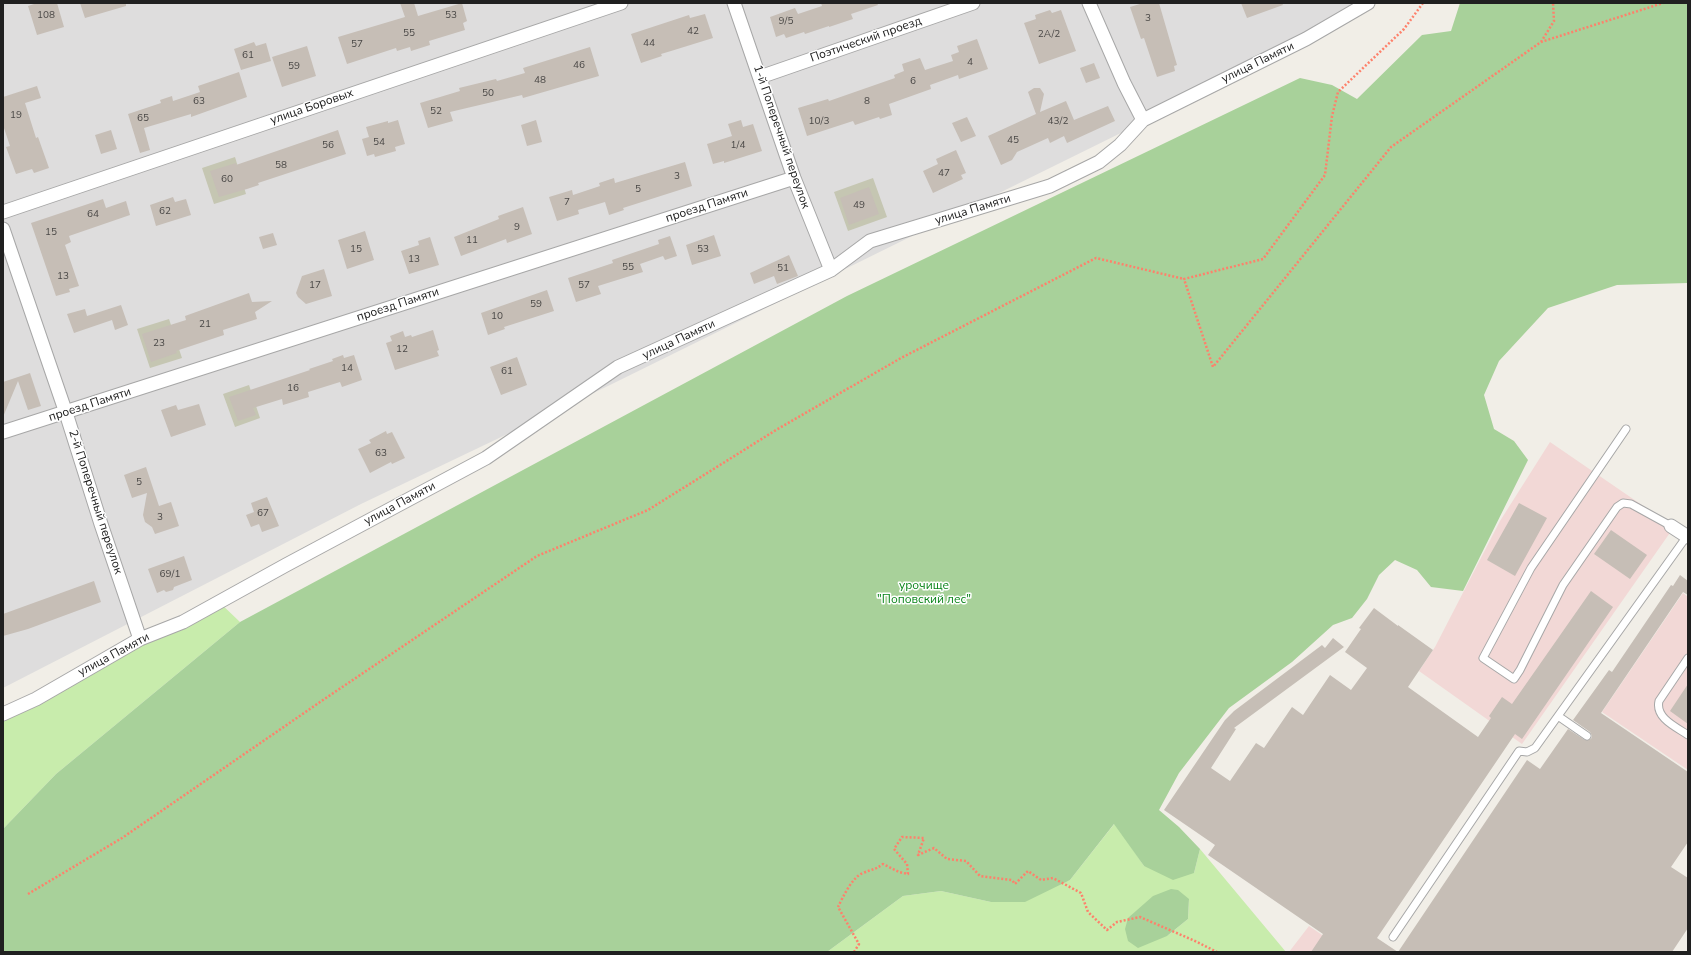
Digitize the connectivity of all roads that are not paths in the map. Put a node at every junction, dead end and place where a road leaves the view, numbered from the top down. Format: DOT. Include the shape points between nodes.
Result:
graph roads {
  1 [pos="621,3"];
  2 [pos="734,3"];
  3 [pos="973,3"];
  4 [pos="1089,3"];
  5 [pos="1368,3"];
  6 [pos="760,77"];
  7 [pos="1143,120"];
  8 [pos="794,178"];
  9 [pos="3,212"];
  10 [pos="3,229"];
  11 [pos="831,270"];
  12 [pos="66,412"];
  13 [pos="1626,429"];
  14 [pos="3,432"];
  15 [pos="1671,526"];
  16 [pos="1687,537"];
  17 [pos="140,639"];
  18 [pos="1688,658"];
  19 [pos="3,714"];
  20 [pos="1558,716"];
  21 [pos="1688,735"];
  22 [pos="1587,736"];
  23 [pos="1393,937"];
  1 -- 9 [label="street, улица Боровых"];
  2 -- 6 [label="street, 1-й Поперечный переулок"];
  3 -- 6 [label="street, Поэтический проезд"];
  4 -- 7 [label="street"];
  5 -- 7 [label="street, улица Памяти" via="1306,39"];
  6 -- 8 [label="street, 1-й Поперечный переулок"];
  7 -- 11 [label="street, улица Памяти" via="1120,146 1099,162 1050,186 870,241"];
  8 -- 11 [label="street, 1-й Поперечный переулок"];
  8 -- 12 [label="street, проезд Памяти"];
  10 -- 12 [label="street, 2-й Поперечный переулок"];
  11 -- 17 [label="street, улица Памяти" via="618,367 486,458 184,622"];
  12 -- 14 [label="street, проезд Памяти"];
  12 -- 17 [label="street, 2-й Поперечный переулок"];
  13 -- 15 [label="lane" via="1531,568 1483,658 1514,679 1563,585 1617,507 1623,503 1631,504"];
  15 -- 16 [label="street"];
  16 -- 20 [label="lane"];
  17 -- 19 [label="street, улица Памяти" via="36,699"];
  18 -- 21 [label="lane" via="1659,701 1658,707 1665,719"];
  20 -- 22 [label="lane"];
  20 -- 23 [label="lane" via="1535,748 1527,752 1519,751"];
}
